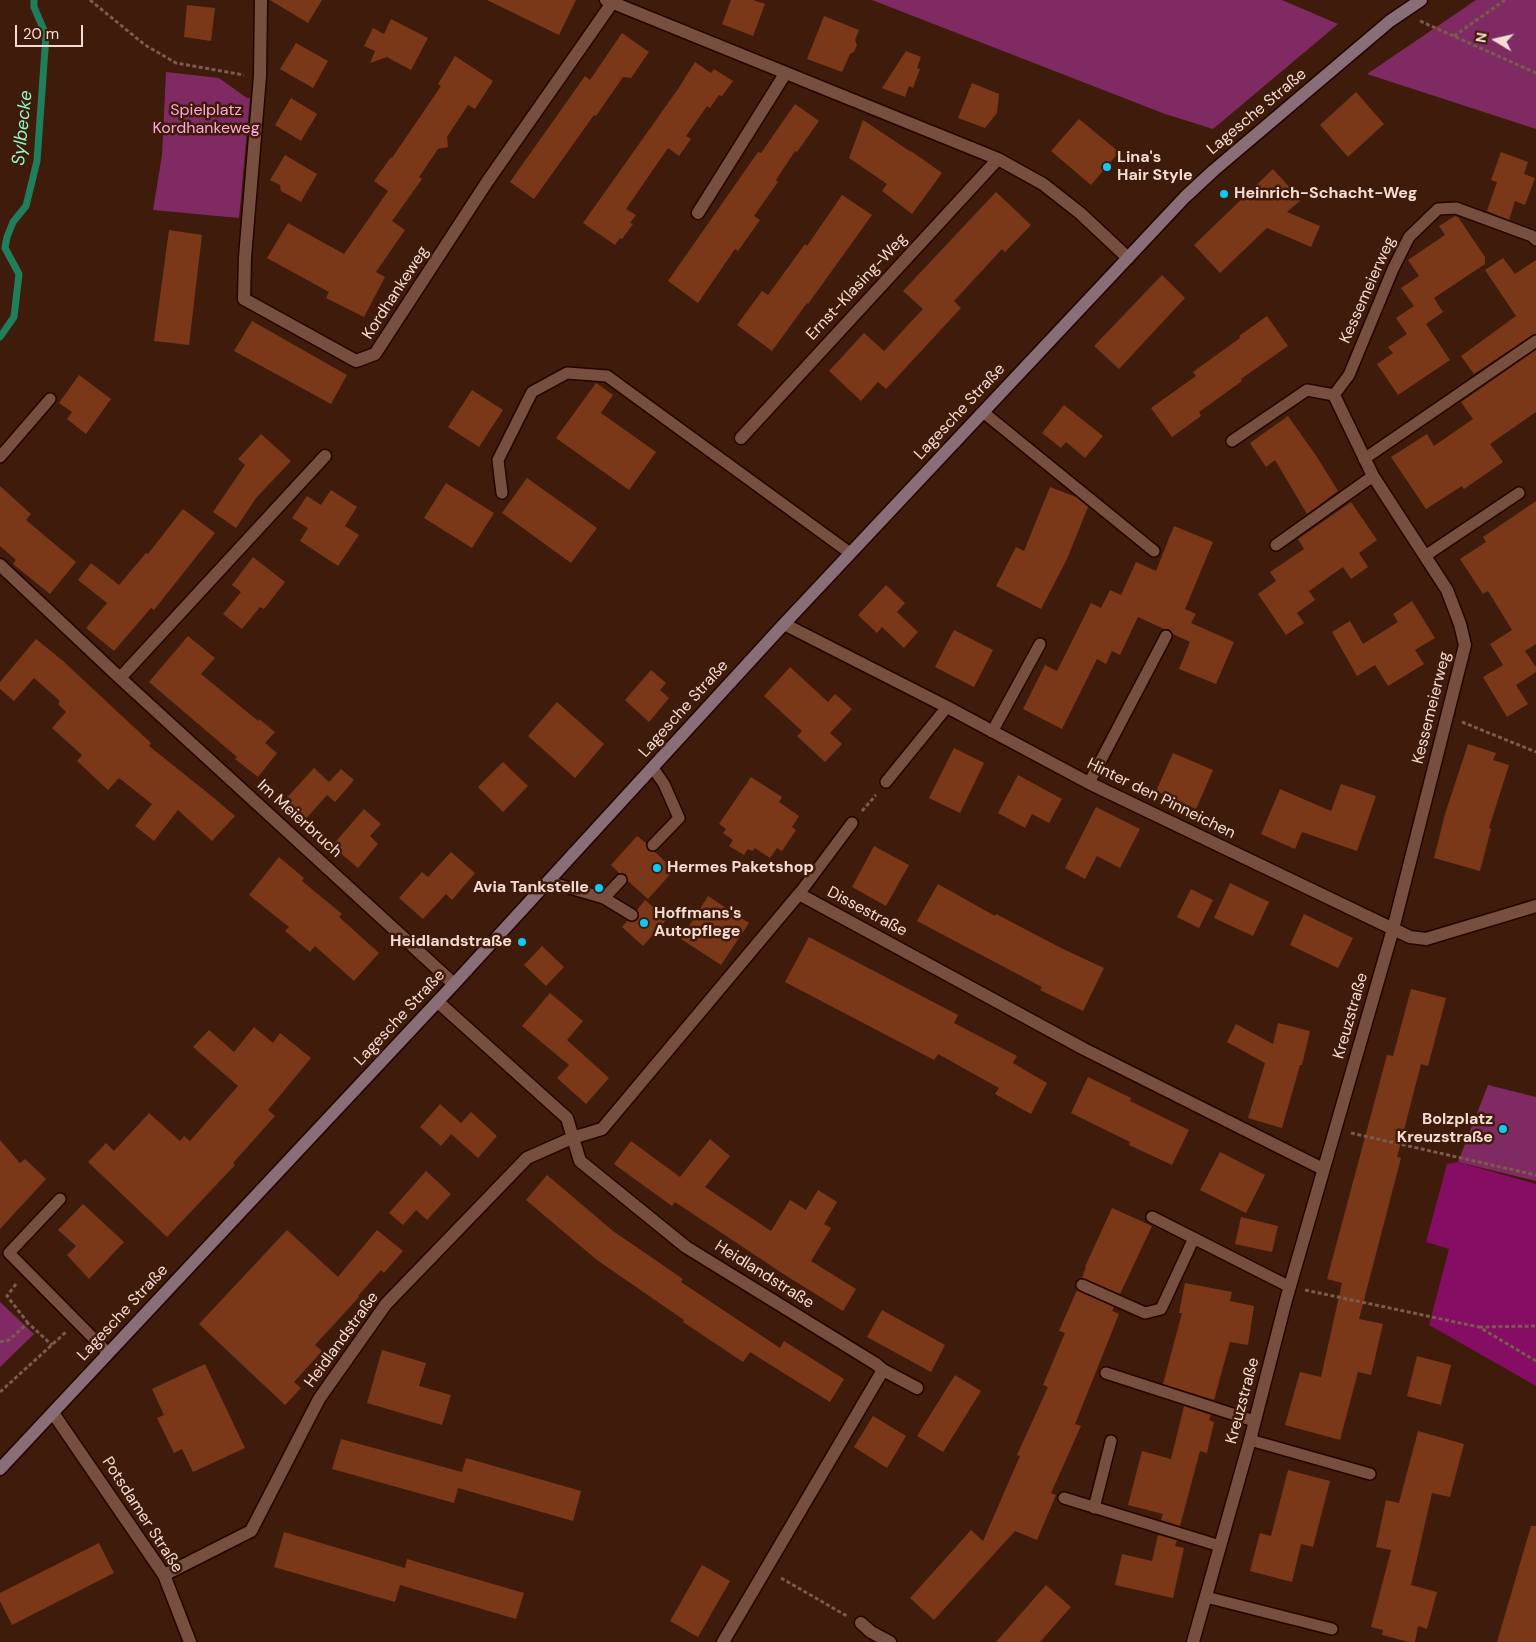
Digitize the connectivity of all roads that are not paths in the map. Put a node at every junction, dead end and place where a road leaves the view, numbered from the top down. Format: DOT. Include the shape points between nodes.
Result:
graph roads {
  1 [pos="261,0"];
  2 [pos="1420,0"];
  3 [pos="609,2"];
  4 [pos="785,74"];
  5 [pos="998,159"];
  6 [pos="698,214"];
  7 [pos="1535,236"];
  8 [pos="1128,258"];
  9 [pos="1536,341"];
  10 [pos="1334,395"];
  11 [pos="50,398"];
  12 [pos="983,412"];
  13 [pos="741,438"];
  14 [pos="1232,440"];
  15 [pos="325,456"];
  16 [pos="0,457"];
  17 [pos="1364,459"];
  18 [pos="1373,476"];
  19 [pos="502,493"];
  20 [pos="1519,493"];
  21 [pos="1276,545"];
  22 [pos="1154,551"];
  23 [pos="850,553"];
  24 [pos="1425,556"];
  25 [pos="0,565"];
  26 [pos="784,624"];
  27 [pos="1166,636"];
  28 [pos="1040,644"];
  29 [pos="120,678"];
  30 [pos="947,707"];
  31 [pos="992,732"];
  32 [pos="653,768"];
  33 [pos="886,782"];
  34 [pos="1089,783"];
  35 [pos="852,823"];
  36 [pos="653,845"];
  37 [pos="621,880"];
  38 [pos="549,882"];
  39 [pos="799,894"];
  40 [pos="604,898"];
  41 [pos="1536,906"];
  42 [pos="632,915"];
  43 [pos="1393,929"];
  44 [pos="454,984"];
  45 [pos="438,1002"];
  46 [pos="572,1138"];
  47 [pos="1323,1169"];
  48 [pos="60,1198"];
  49 [pos="1152,1217"];
  50 [pos="1194,1238"];
  51 [pos="1082,1286"];
  52 [pos="1290,1287"];
  53 [pos="108,1353"];
  54 [pos="883,1370"];
  55 [pos="1106,1373"];
  56 [pos="917,1388"];
  57 [pos="53,1413"];
  58 [pos="1254,1421"];
  59 [pos="1250,1440"];
  60 [pos="1111,1441"];
  61 [pos="0,1469"];
  62 [pos="1370,1474"];
  63 [pos="1064,1498"];
  64 [pos="1094,1508"];
  65 [pos="1220,1546"];
  66 [pos="164,1575"];
  67 [pos="1206,1597"];
  68 [pos="861,1623"];
  69 [pos="1332,1628"];
  70 [pos="190,1642"];
  71 [pos="723,1642"];
  72 [pos="890,1642"];
  73 [pos="1193,1642"];
  1 -- 3 [label="street, Kordhankeweg" via="260,76 244,257 244,299 356,361 375,354"];
  2 -- 8 [label="street, Lagesche Straße" via="1390,21 1213,171"];
  3 -- 4 [label="street"];
  4 -- 5 [label="street"];
  4 -- 6 [label="street"];
  5 -- 8 [label="street" via="1043,184"];
  5 -- 13 [label="street, Ernst-Klasing-Weg"];
  7 -- 10 [label="lane, Kessemeierweg" via="1456,208 1438,210 1409,237 1349,375"];
  8 -- 12 [label="street, Lagesche Straße"];
  9 -- 17 [label="lane"];
  10 -- 14 [label="lane" via="1307,390"];
  10 -- 17 [label="street, Kessemeierweg"];
  11 -- 16 [label="lane"];
  12 -- 22 [label="lane"];
  12 -- 23 [label="street, Lagesche Straße"];
  15 -- 29 [label="street"];
  17 -- 18 [label="street, Kessemeierweg"];
  18 -- 21 [label="lane"];
  18 -- 24 [label="street, Kessemeierweg"];
  19 -- 23 [label="lane" via="498,460 532,392 567,373 607,376"];
  20 -- 24 [label="lane"];
  23 -- 26 [label="street, Lagesche Straße"];
  24 -- 43 [label="street, Kessemeierweg" via="1448,590 1465,645"];
  25 -- 29 [label="street, Im Meierbruch"];
  26 -- 30 [label="street, Hinter den Pinneichen"];
  26 -- 32 [label="street, Lagesche Straße"];
  27 -- 34 [label="lane"];
  28 -- 31 [label="lane"];
  29 -- 44 [label="street, Im Meierbruch"];
  30 -- 31 [label="street, Hinter den Pinneichen"];
  30 -- 33 [label="lane"];
  31 -- 34 [label="street, Hinter den Pinneichen"];
  32 -- 36 [label="lane" via="679,818"];
  32 -- 38 [label="street, Lagesche Straße"];
  34 -- 43 [label="street, Hinter den Pinneichen"];
  35 -- 39 [label="lane"];
  37 -- 40 [label="lane"];
  38 -- 40 [label="lane"];
  38 -- 44 [label="street, Lagesche Straße"];
  39 -- 46 [label="street" via="602,1129"];
  39 -- 47 [label="street, Dissestraße" via="1084,1049"];
  40 -- 42 [label="lane"];
  41 -- 43 [label="street, Hinter den Pinneichen" via="1426,939 1410,937"];
  43 -- 47 [label="street, Kreuzstraße"];
  44 -- 45 [label="street, Lagesche Straße"];
  45 -- 46 [label="street, Heidlandstraße" via="566,1118"];
  45 -- 53 [label="street, Lagesche Straße"];
  46 -- 54 [label="street, Heidlandstraße" via="580,1161 686,1246"];
  46 -- 66 [label="street, Heidlandstraße" via="527,1158 386,1304 319,1399 251,1531"];
  47 -- 52 [label="street, Kreuzstraße"];
  48 -- 53 [label="lane" via="9,1253"];
  49 -- 50 [label="lane"];
  50 -- 51 [label="lane" via="1161,1309 1145,1313"];
  50 -- 52 [label="lane"];
  52 -- 58 [label="street, Kreuzstraße"];
  53 -- 57 [label="street, Lagesche Straße"];
  54 -- 56 [label="street, Heidlandstraße"];
  54 -- 71 [label="street"];
  55 -- 58 [label="lane"];
  57 -- 61 [label="street, Lagesche Straße"];
  57 -- 66 [label="street, Potsdamer Straße"];
  58 -- 59 [label="street, Kreuzstraße"];
  59 -- 62 [label="lane"];
  59 -- 65 [label="street, Kreuzstraße"];
  60 -- 64 [label="lane"];
  63 -- 64 [label="lane"];
  64 -- 65 [label="lane"];
  65 -- 67 [label="street, Kreuzstraße"];
  66 -- 70 [label="street, Potsdamer Straße"];
  67 -- 69 [label="lane"];
  67 -- 73 [label="street, Kreuzstraße"];
  68 -- 72 [label="street"];
}
